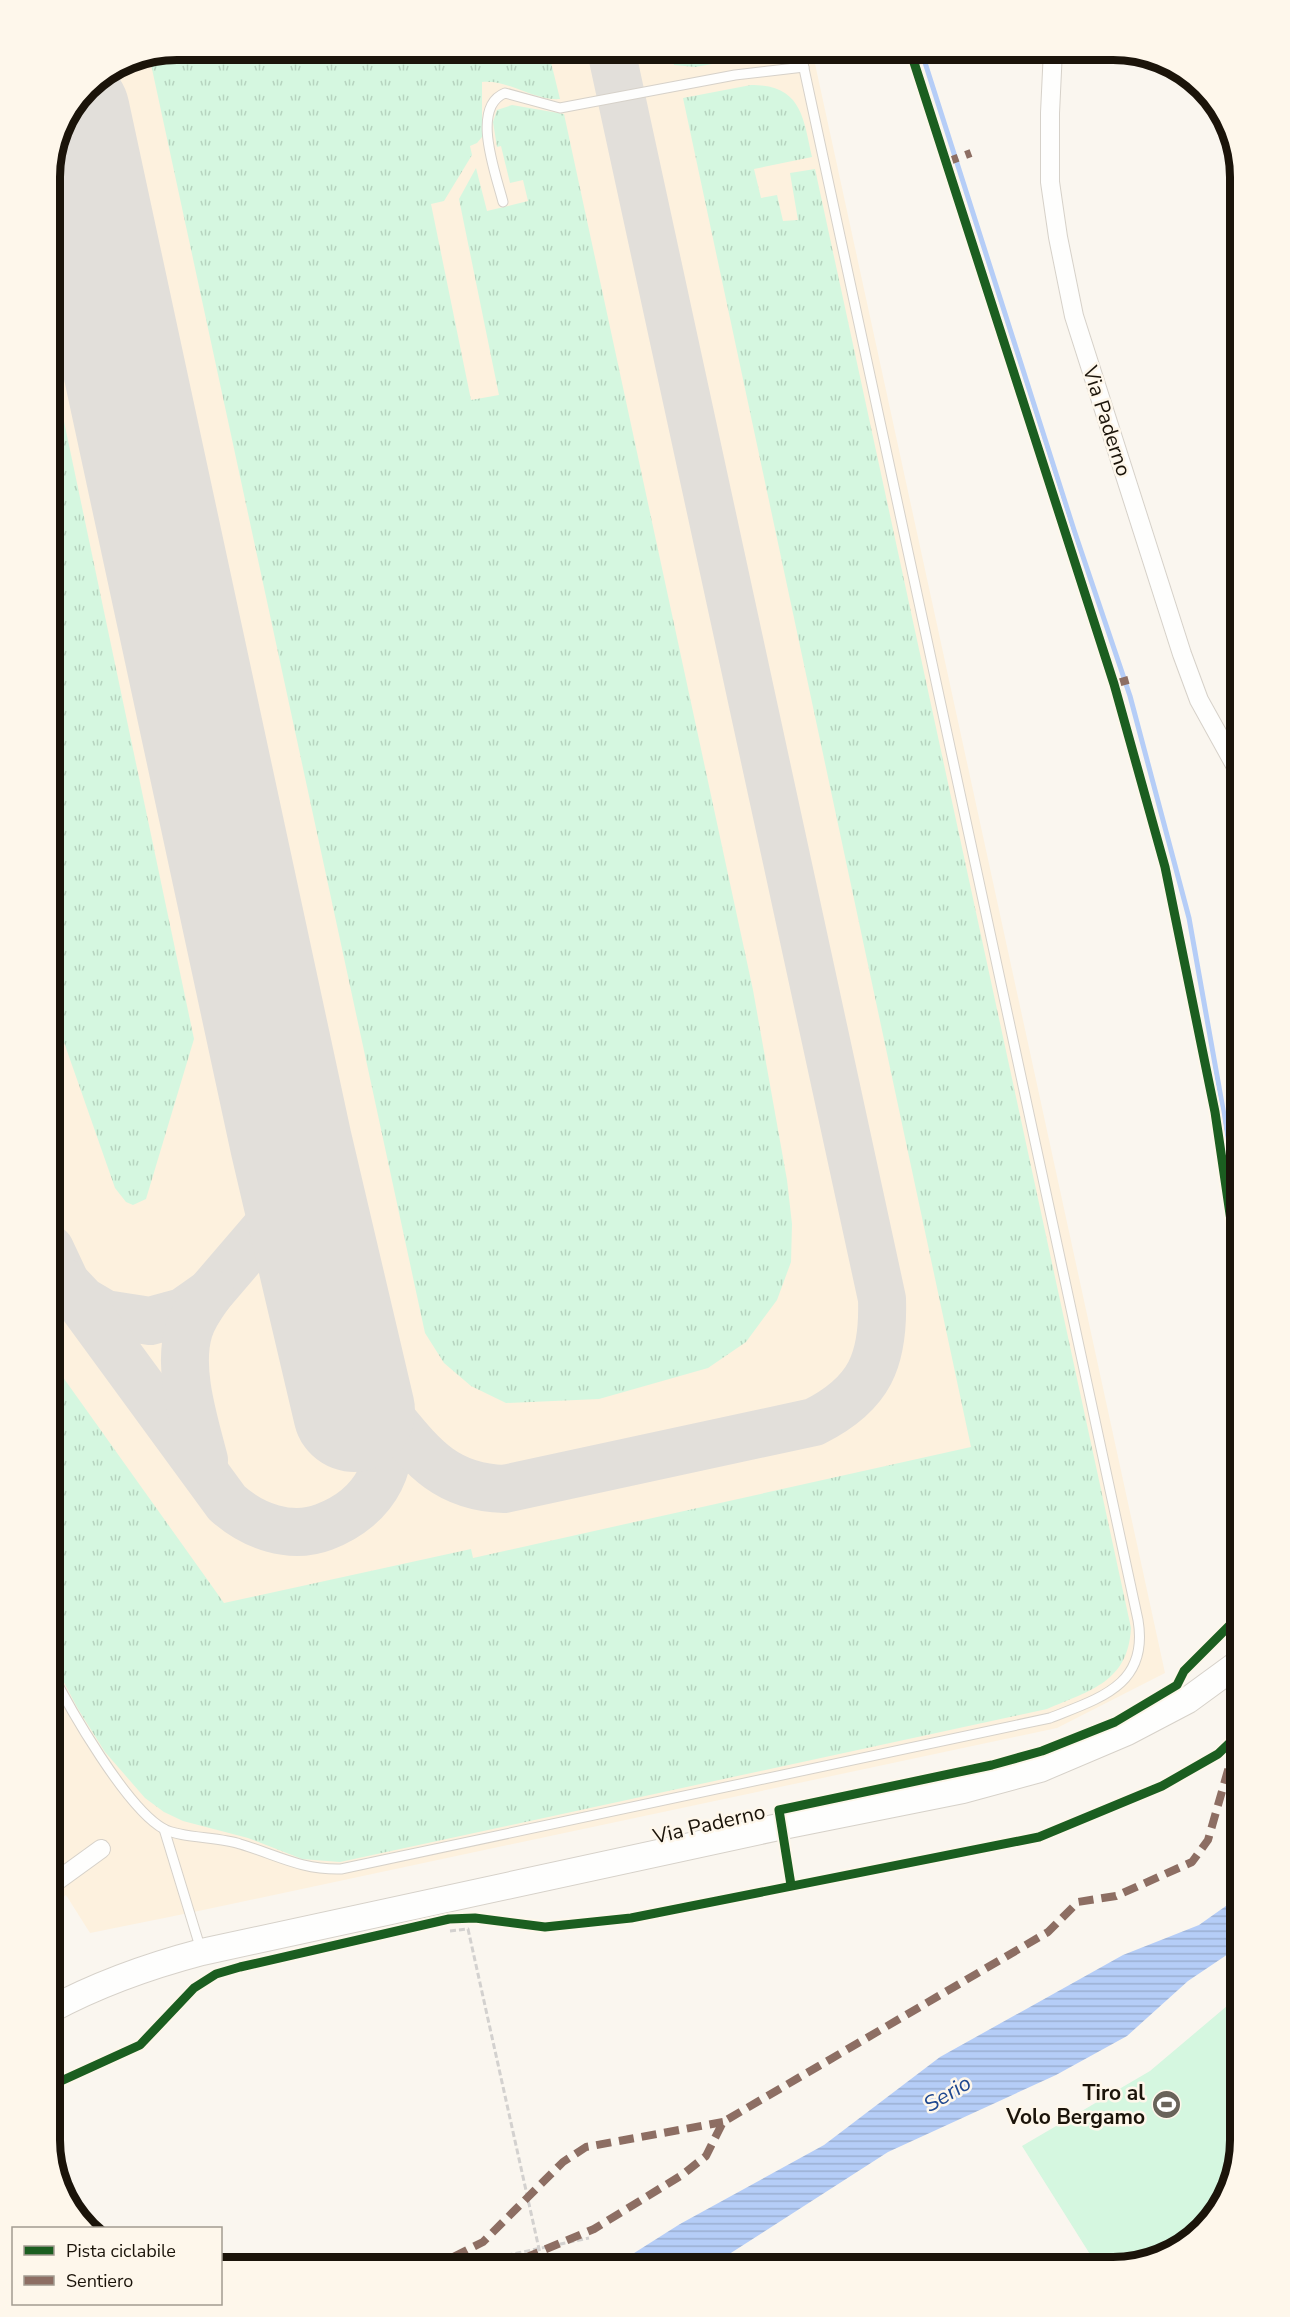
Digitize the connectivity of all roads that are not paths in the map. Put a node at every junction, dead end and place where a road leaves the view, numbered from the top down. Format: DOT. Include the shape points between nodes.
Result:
graph roads {
  1 [pos="802,60"];
  2 [pos="1053,60"];
  3 [pos="804,67"];
  4 [pos="502,202"];
  5 [pos="1230,756"];
  6 [pos="1230,1669"];
  7 [pos="60,1688"];
  8 [pos="164,1829"];
  9 [pos="101,1849"];
  10 [pos="60,1879"];
  11 [pos="202,1952"];
  12 [pos="60,2004"];
  1 -- 3 [label="lane"];
  2 -- 5 [label="street, Via Paderno" via="1050,182 1074,316 1182,654 1199,700"];
  3 -- 4 [label="lane" via="735,75 560,108 505,93 497,97 488,111 487,124"];
  3 -- 8 [label="lane" via="1138,1620 1142,1640 1138,1659 1129,1676 1115,1689 1050,1718 341,1869 301,1866 233,1841"];
  6 -- 11 [label="street, Via Paderno" via="1188,1700 1040,1769 963,1790"];
  7 -- 8 [label="lane" via="120,1783"];
  8 -- 11 [label="lane"];
  9 -- 10 [label="street"];
  11 -- 12 [label="street, Via Paderno" via="160,1963"];
}
